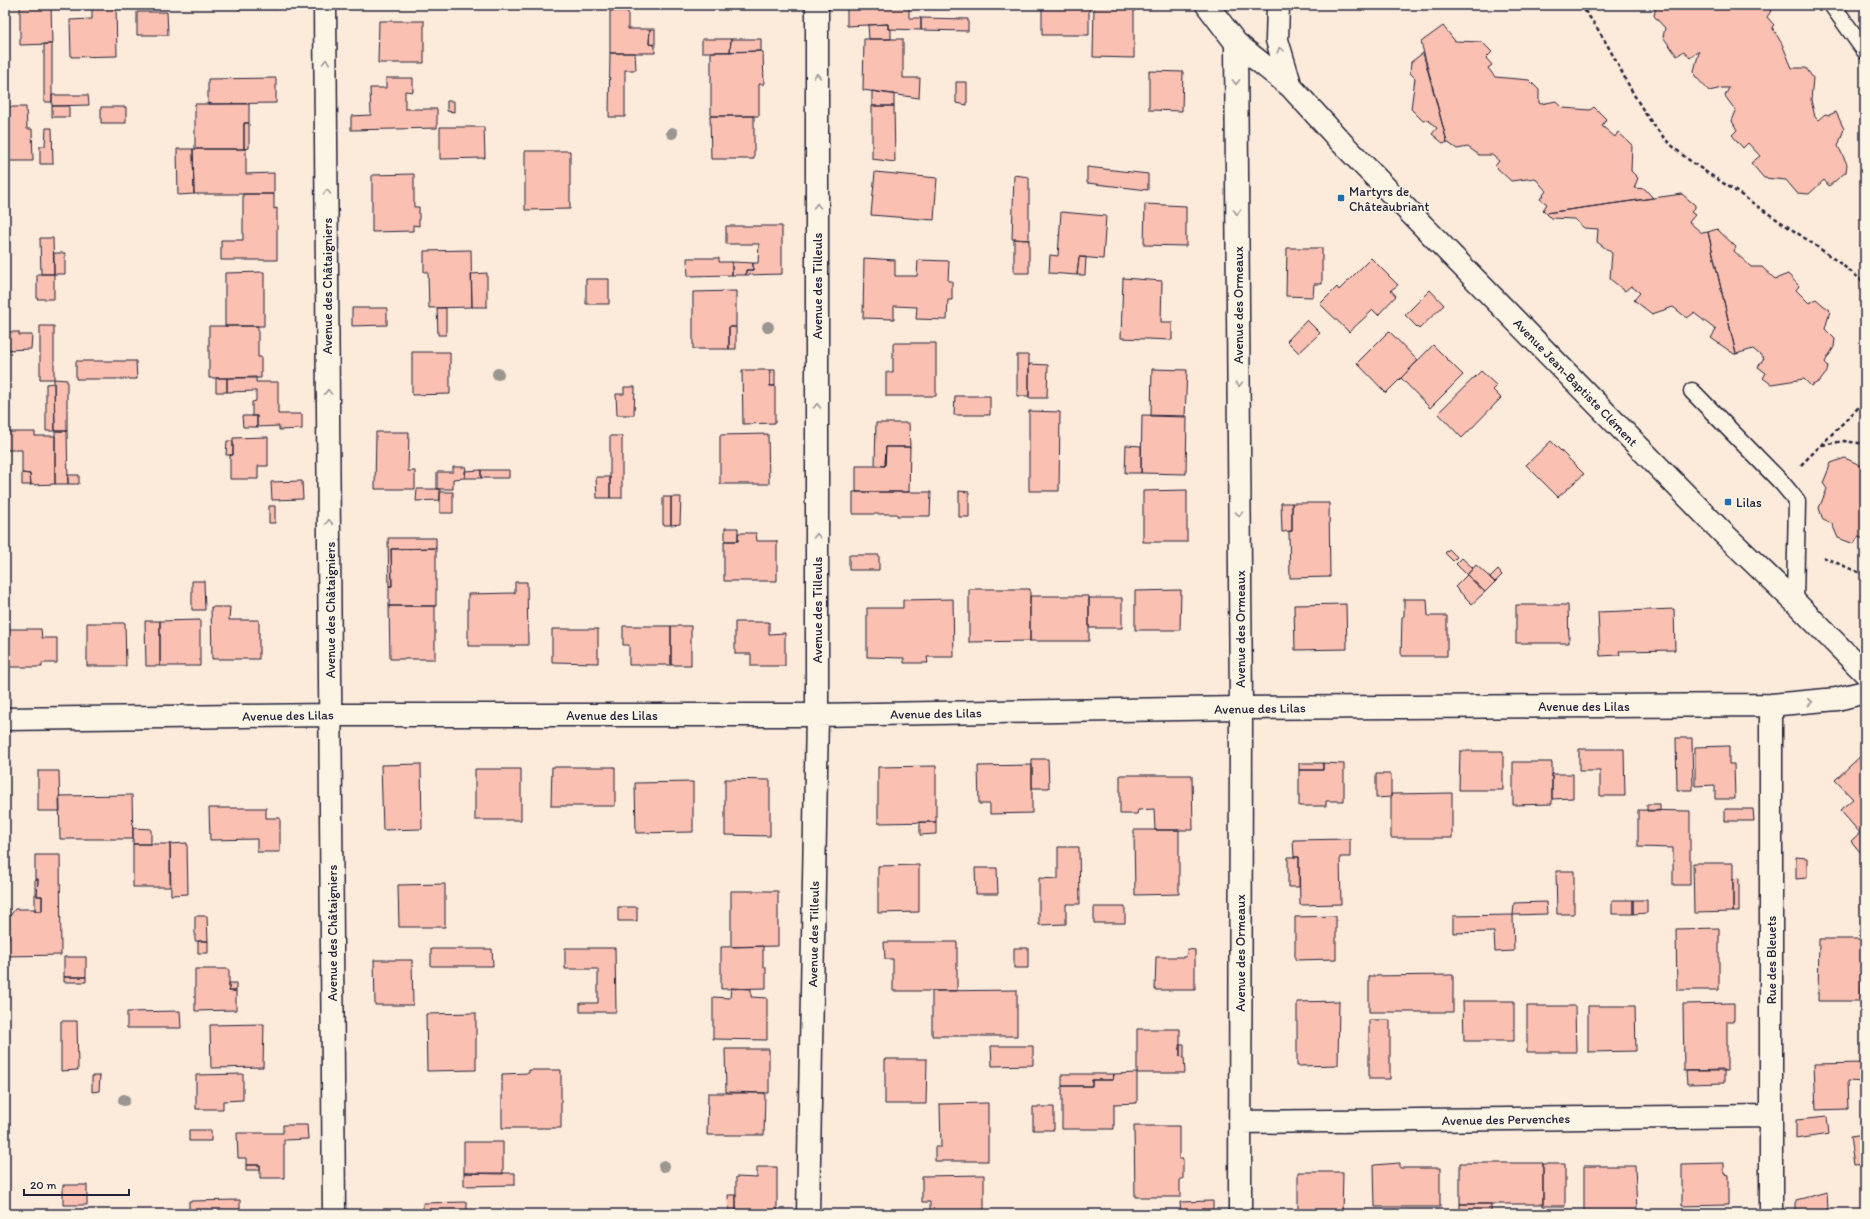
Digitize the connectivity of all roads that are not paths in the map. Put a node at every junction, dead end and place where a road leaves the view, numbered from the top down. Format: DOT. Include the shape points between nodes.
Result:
graph roads {
  1 [pos="325,5"];
  2 [pos="817,5"];
  3 [pos="1207,5"];
  4 [pos="1278,5"];
  5 [pos="1832,5"];
  6 [pos="1236,43"];
  7 [pos="1865,51"];
  8 [pos="1291,87"];
  9 [pos="1692,391"];
  10 [pos="1795,602"];
  11 [pos="1865,674"];
  12 [pos="1865,692"];
  13 [pos="1771,705"];
  14 [pos="1241,708"];
  15 [pos="330,715"];
  16 [pos="817,715"];
  17 [pos="5,719"];
  18 [pos="1771,1116"];
  19 [pos="1240,1122"];
  20 [pos="334,1214"];
  21 [pos="808,1214"];
  22 [pos="1240,1214"];
  23 [pos="1771,1214"];
  15 -- 1 [label="street, Avenue des Châtaigniers, one-way"];
  16 -- 2 [label="street, Avenue des Tilleuls, one-way"];
  3 -- 6 [label="street, Avenue Jean-Baptiste Clément"];
  8 -- 4 [label="street, Avenue Jean-Baptiste Clément, one-way" via="1277,40"];
  5 -- 7 [label="lane"];
  6 -- 8 [label="street, Avenue Jean-Baptiste Clément"];
  6 -- 14 [label="street, Avenue des Ormeaux, one-way"];
  8 -- 10 [label="street, Avenue Jean-Baptiste Clément" via="1342,143 1712,522"];
  9 -- 10 [label="lane" via="1797,501"];
  10 -- 11 [label="street, Avenue Jean-Baptiste Clément"];
  13 -- 12 [label="street, Avenue des Lilas, one-way" via="1837,699"];
  13 -- 14 [label="street, Avenue des Lilas"];
  13 -- 18 [label="street, Rue des Bleuets"];
  14 -- 16 [label="street, Avenue des Lilas"];
  14 -- 19 [label="street, Avenue des Ormeaux"];
  15 -- 16 [label="street, Avenue des Lilas"];
  15 -- 17 [label="street, Avenue des Lilas"];
  15 -- 20 [label="street, Avenue des Châtaigniers"];
  16 -- 21 [label="street, Avenue des Tilleuls"];
  18 -- 19 [label="street, Avenue des Pervenches"];
  18 -- 23 [label="street, Rue des Bleuets"];
  19 -- 22 [label="street, Avenue des Ormeaux"];
}
